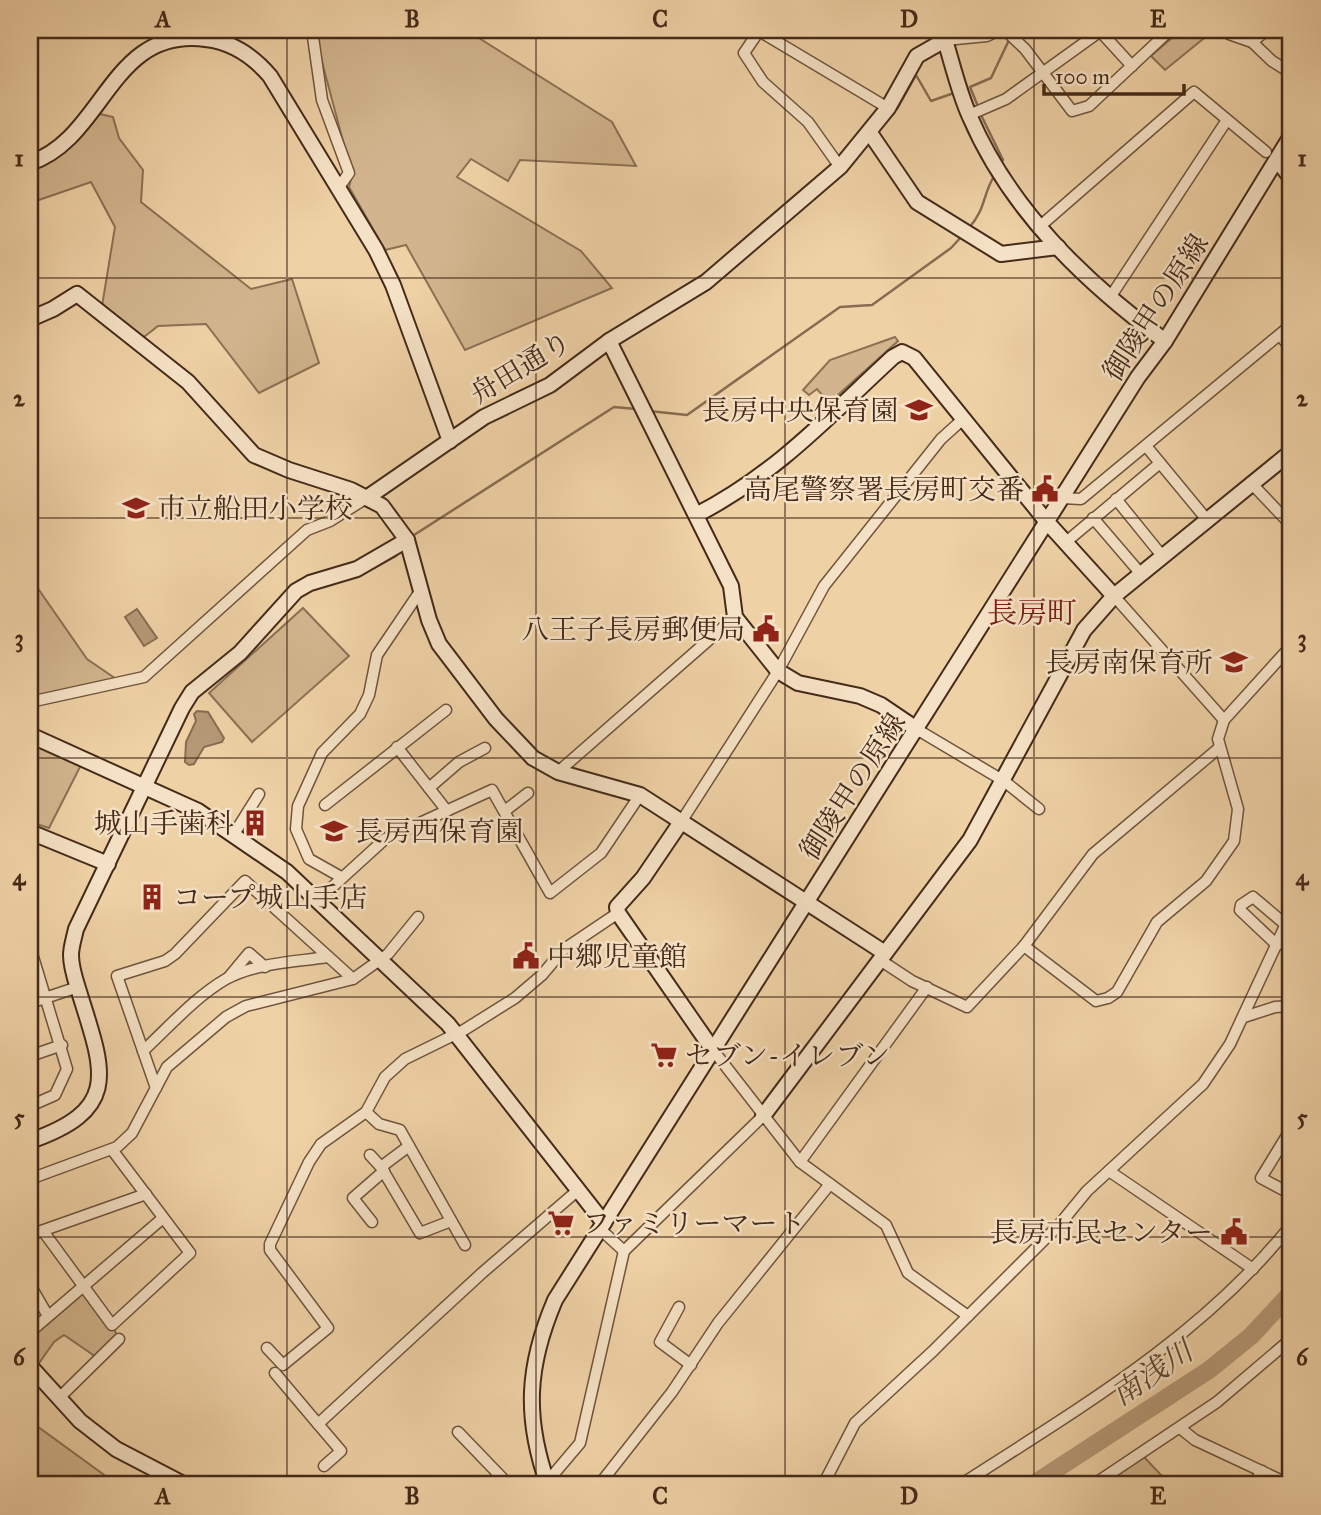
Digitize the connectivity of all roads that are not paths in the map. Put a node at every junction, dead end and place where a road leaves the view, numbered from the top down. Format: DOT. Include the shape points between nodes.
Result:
graph roads {
  1 [pos="312,30"];
  2 [pos="758,30"];
  3 [pos="999,30"];
  4 [pos="1005,30"];
  5 [pos="1100,30"];
  6 [pos="1170,30"];
  7 [pos="1226,30"];
  8 [pos="1267,30"];
  9 [pos="944,35"];
  10 [pos="1252,42"];
  11 [pos="1132,66"];
  12 [pos="1044,72"];
  13 [pos="1291,73"];
  14 [pos="888,108"];
  15 [pos="969,115"];
  16 [pos="1227,120"];
  17 [pos="870,134"];
  18 [pos="1291,136"];
  19 [pos="1271,156"];
  20 [pos="30,163"];
  21 [pos="840,167"];
  22 [pos="1291,178"];
  23 [pos="340,187"];
  24 [pos="1038,228"];
  25 [pos="1058,247"];
  26 [pos="1111,296"];
  27 [pos="30,319"];
  28 [pos="1291,326"];
  29 [pos="1280,335"];
  30 [pos="609,341"];
  31 [pos="1166,341"];
  32 [pos="1291,349"];
  33 [pos="962,420"];
  34 [pos="450,441"];
  35 [pos="1146,446"];
  36 [pos="1291,452"];
  37 [pos="1160,463"];
  38 [pos="1252,485"];
  39 [pos="368,497"];
  40 [pos="1062,498"];
  41 [pos="1116,499"];
  42 [pos="696,515"];
  43 [pos="1093,518"];
  44 [pos="1208,521"];
  45 [pos="1047,522"];
  46 [pos="1291,525"];
  47 [pos="407,540"];
  48 [pos="1066,542"];
  49 [pos="1163,557"];
  50 [pos="1141,574"];
  51 [pos="421,590"];
  52 [pos="1114,596"];
  53 [pos="735,617"];
  54 [pos="1291,646"];
  55 [pos="778,671"];
  56 [pos="30,702"];
  57 [pos="446,710"];
  58 [pos="1224,720"];
  59 [pos="918,730"];
  60 [pos="30,735"];
  61 [pos="397,747"];
  62 [pos="485,748"];
  63 [pos="1219,748"];
  64 [pos="558,772"];
  65 [pos="1004,781"];
  66 [pos="145,786"];
  67 [pos="429,788"];
  68 [pos="243,793"];
  69 [pos="528,793"];
  70 [pos="640,795"];
  71 [pos="324,805"];
  72 [pos="1039,809"];
  73 [pos="506,810"];
  74 [pos="447,811"];
  75 [pos="681,822"];
  76 [pos="30,832"];
  77 [pos="234,834"];
  78 [pos="108,864"];
  79 [pos="341,877"];
  80 [pos="318,900"];
  81 [pos="807,901"];
  82 [pos="1291,913"];
  83 [pos="618,914"];
  84 [pos="418,917"];
  85 [pos="1286,925"];
  86 [pos="1277,945"];
  87 [pos="1024,946"];
  88 [pos="30,951"];
  89 [pos="883,956"];
  90 [pos="327,957"];
  91 [pos="382,959"];
  92 [pos="265,967"];
  93 [pos="228,978"];
  94 [pos="353,979"];
  95 [pos="927,987"];
  96 [pos="78,988"];
  97 [pos="46,998"];
  98 [pos="30,1003"];
  99 [pos="1291,1006"];
  100 [pos="1244,1017"];
  101 [pos="456,1034"];
  102 [pos="62,1045"];
  103 [pos="713,1050"];
  104 [pos="143,1051"];
  105 [pos="30,1056"];
  106 [pos="156,1088"];
  107 [pos="30,1106"];
  108 [pos="366,1112"];
  109 [pos="763,1116"];
  110 [pos="1291,1129"];
  111 [pos="30,1141"];
  112 [pos="409,1146"];
  113 [pos="113,1151"];
  114 [pos="370,1155"];
  115 [pos="800,1161"];
  116 [pos="382,1169"];
  117 [pos="1109,1171"];
  118 [pos="30,1178"];
  119 [pos="830,1184"];
  120 [pos="577,1191"];
  121 [pos="146,1194"];
  122 [pos="1291,1194"];
  123 [pos="163,1217"];
  124 [pos="451,1221"];
  125 [pos="372,1222"];
  126 [pos="1291,1225"];
  127 [pos="602,1226"];
  128 [pos="43,1231"];
  129 [pos="30,1236"];
  130 [pos="465,1245"];
  131 [pos="624,1251"];
  132 [pos="1253,1269"];
  133 [pos="30,1285"];
  134 [pos="82,1287"];
  135 [pos="679,1307"];
  136 [pos="48,1316"];
  137 [pos="968,1316"];
  138 [pos="30,1332"];
  139 [pos="119,1339"];
  140 [pos="1291,1339"];
  141 [pos="267,1348"];
  142 [pos="691,1365"];
  143 [pos="30,1366"];
  144 [pos="275,1373"];
  145 [pos="58,1399"];
  146 [pos="318,1424"];
  147 [pos="1180,1428"];
  148 [pos="458,1433"];
  149 [pos="324,1466"];
  150 [pos="1262,1471"];
  151 [pos="548,1483"];
  152 [pos="185,1485"];
  153 [pos="509,1485"];
  154 [pos="599,1485"];
  155 [pos="823,1485"];
  156 [pos="960,1485"];
  157 [pos="1093,1485"];
  158 [pos="1253,1485"];
  159 [pos="1291,1485"];
  1 -- 23 [label="street" via="322,100 349,173"];
  2 -- 14 [label="street"];
  2 -- 21 [label="street" via="744,52 763,82 808,122"];
  3 -- 9 [label="street, 舟田通り" via="987,36"];
  4 -- 12 [label="street"];
  5 -- 11 [label="street"];
  5 -- 12 [label="street"];
  6 -- 11 [label="street"];
  7 -- 10 [label="street"];
  8 -- 10 [label="street"];
  9 -- 14 [label="street, 舟田通り" via="917,56"];
  9 -- 15 [label="street"];
  10 -- 13 [label="street"];
  11 -- 12 [label="street" via="1089,106 1072,111"];
  12 -- 15 [label="street" via="1006,99"];
  14 -- 17 [label="street, 舟田通り"];
  15 -- 24 [label="street"];
  16 -- 19 [label="street"];
  16 -- 24 [label="street" via="1194,92"];
  16 -- 26 [label="street"];
  17 -- 21 [label="street, 舟田通り"];
  17 -- 25 [label="street" via="916,202 1001,254"];
  18 -- 19 [label="street, 御陵甲の原線"];
  19 -- 22 [label="street"];
  19 -- 31 [label="street, 御陵甲の原線"];
  20 -- 23 [label="street" via="80,126 120,71 141,52 164,42 198,37 236,48 261,65"];
  21 -- 30 [label="street, 舟田通り" via="706,282"];
  23 -- 34 [label="street" via="393,285"];
  24 -- 25 [label="street"];
  25 -- 26 [label="street"];
  26 -- 31 [label="street"];
  27 -- 39 [label="street" via="77,294 188,382 254,455"];
  28 -- 29 [label="street"];
  29 -- 32 [label="street"];
  29 -- 35 [label="street"];
  30 -- 34 [label="street, 舟田通り" via="550,385 502,406"];
  30 -- 42 [label="street"];
  31 -- 40 [label="street, 御陵甲の原線"];
  33 -- 42 [label="street" via="914,359 902,352 769,471"];
  33 -- 45 [label="street"];
  33 -- 55 [label="street" via="941,439 824,586"];
  34 -- 39 [label="street, 舟田通り"];
  35 -- 37 [label="street"];
  35 -- 40 [label="street" via="1081,499"];
  36 -- 38 [label="street"];
  37 -- 41 [label="street"];
  37 -- 44 [label="street"];
  38 -- 44 [label="street"];
  38 -- 46 [label="street"];
  39 -- 47 [label="street" via="382,506"];
  39 -- 56 [label="street, 舟田通り" via="305,532 144,677"];
  40 -- 45 [label="street, 御陵甲の原線"];
  41 -- 43 [label="street"];
  41 -- 49 [label="street"];
  42 -- 53 [label="street" via="731,586"];
  43 -- 48 [label="street"];
  43 -- 50 [label="street"];
  44 -- 49 [label="street"];
  45 -- 48 [label="street"];
  45 -- 59 [label="street, 御陵甲の原線"];
  47 -- 51 [label="street"];
  47 -- 66 [label="street" via="357,569 296,591 240,653 192,692"];
  48 -- 52 [label="street"];
  49 -- 50 [label="street"];
  50 -- 52 [label="street"];
  51 -- 64 [label="street" via="429,620 453,667 520,747"];
  51 -- 79 [label="street" via="381,648 360,714 322,753 298,806 296,829 309,859"];
  52 -- 58 [label="street"];
  52 -- 65 [label="street" via="1084,630"];
  53 -- 55 [label="street"];
  53 -- 64 [label="street"];
  54 -- 58 [label="street"];
  55 -- 59 [label="street" via="798,683 860,696"];
  55 -- 75 [label="street"];
  57 -- 61 [label="street"];
  58 -- 63 [label="street"];
  59 -- 65 [label="street"];
  59 -- 81 [label="street, 御陵甲の原線"];
  60 -- 66 [label="street"];
  61 -- 67 [label="street"];
  61 -- 71 [label="street"];
  62 -- 67 [label="street" via="459,762"];
  63 -- 87 [label="street" via="1093,854"];
  63 -- 87 [label="street" via="1238,809 1234,841 1206,881 1157,922 1117,992 1096,1000"];
  64 -- 70 [label="street"];
  65 -- 72 [label="street"];
  65 -- 89 [label="street" via="970,840"];
  66 -- 77 [label="street"];
  66 -- 78 [label="street"];
  67 -- 74 [label="street"];
  68 -- 77 [label="street" via="257,797"];
  69 -- 73 [label="street"];
  70 -- 73 [label="street" via="601,853 550,893"];
  70 -- 75 [label="street"];
  73 -- 74 [label="street" via="492,790"];
  74 -- 79 [label="street" via="385,839"];
  75 -- 81 [label="street"];
  75 -- 83 [label="street" via="617,907"];
  76 -- 78 [label="street"];
  77 -- 80 [label="street"];
  78 -- 96 [label="street" via="76,929 71,956"];
  79 -- 80 [label="street"];
  80 -- 91 [label="street"];
  81 -- 89 [label="street"];
  81 -- 103 [label="street, 御陵甲の原線"];
  82 -- 85 [label="street"];
  83 -- 101 [label="street" via="563,950 514,998"];
  83 -- 103 [label="street"];
  84 -- 91 [label="street"];
  85 -- 86 [label="street"];
  85 -- 86 [label="street" via="1254,897 1241,905 1240,910"];
  86 -- 100 [label="street"];
  87 -- 95 [label="street" via="967,1007"];
  88 -- 97 [label="street"];
  89 -- 95 [label="street"];
  89 -- 109 [label="street"];
  90 -- 92 [label="street"];
  90 -- 94 [label="street"];
  90 -- 104 [label="street" via="245,881 175,954 117,976"];
  91 -- 94 [label="street"];
  91 -- 101 [label="street"];
  92 -- 93 [label="street"];
  92 -- 93 [label="street" via="249,953"];
  93 -- 104 [label="street"];
  94 -- 106 [label="street" via="246,1006 226,1017 172,1062"];
  95 -- 115 [label="street"];
  96 -- 97 [label="street"];
  96 -- 111 [label="street" via="99,1054 102,1074 98,1090 76,1121"];
  97 -- 98 [label="street"];
  97 -- 102 [label="street"];
  99 -- 100 [label="street"];
  100 -- 117 [label="street" via="1197,1091"];
  101 -- 108 [label="street" via="405,1059 385,1077"];
  101 -- 120 [label="street"];
  102 -- 105 [label="street"];
  102 -- 107 [label="street" via="67,1069 62,1085 55,1095"];
  103 -- 109 [label="street"];
  103 -- 127 [label="street, 御陵甲の原線"];
  104 -- 106 [label="street"];
  106 -- 113 [label="street" via="132,1133"];
  108 -- 112 [label="street" via="379,1124 400,1130"];
  108 -- 141 [label="street" via="321,1144 270,1244 328,1328 283,1365"];
  109 -- 115 [label="street"];
  109 -- 131 [label="street"];
  110 -- 122 [label="street" via="1261,1178"];
  112 -- 116 [label="street"];
  112 -- 124 [label="street"];
  113 -- 118 [label="street"];
  113 -- 121 [label="street"];
  114 -- 116 [label="street"];
  115 -- 119 [label="street"];
  116 -- 124 [label="street" via="420,1233"];
  116 -- 125 [label="street" via="353,1198"];
  117 -- 132 [label="street"];
  117 -- 137 [label="street"];
  119 -- 137 [label="street" via="886,1225 908,1273"];
  119 -- 142 [label="street" via="718,1323"];
  120 -- 127 [label="street"];
  120 -- 146 [label="street"];
  121 -- 123 [label="street"];
  121 -- 128 [label="street"];
  123 -- 134 [label="street"];
  123 -- 134 [label="street" via="190,1253 113,1325"];
  124 -- 130 [label="street"];
  126 -- 132 [label="street"];
  127 -- 131 [label="street"];
  127 -- 151 [label="street, 御陵甲の原線" via="555,1300 534,1357 533,1430"];
  128 -- 129 [label="street"];
  128 -- 134 [label="street"];
  131 -- 151 [label="street" via="580,1443"];
  132 -- 156 [label="street" via="1162,1350"];
  133 -- 136 [label="street"];
  134 -- 136 [label="street"];
  135 -- 142 [label="street" via="660,1342"];
  136 -- 138 [label="street"];
  137 -- 155 [label="street" via="855,1423"];
  139 -- 145 [label="street"];
  140 -- 147 [label="street"];
  142 -- 154 [label="street"];
  143 -- 145 [label="street"];
  144 -- 146 [label="street"];
  145 -- 152 [label="street" via="116,1449"];
  146 -- 149 [label="street" via="341,1451"];
  147 -- 150 [label="street" via="1195,1440"];
  147 -- 157 [label="street"];
  148 -- 153 [label="street"];
  150 -- 158 [label="street"];
  150 -- 159 [label="street"];
}
